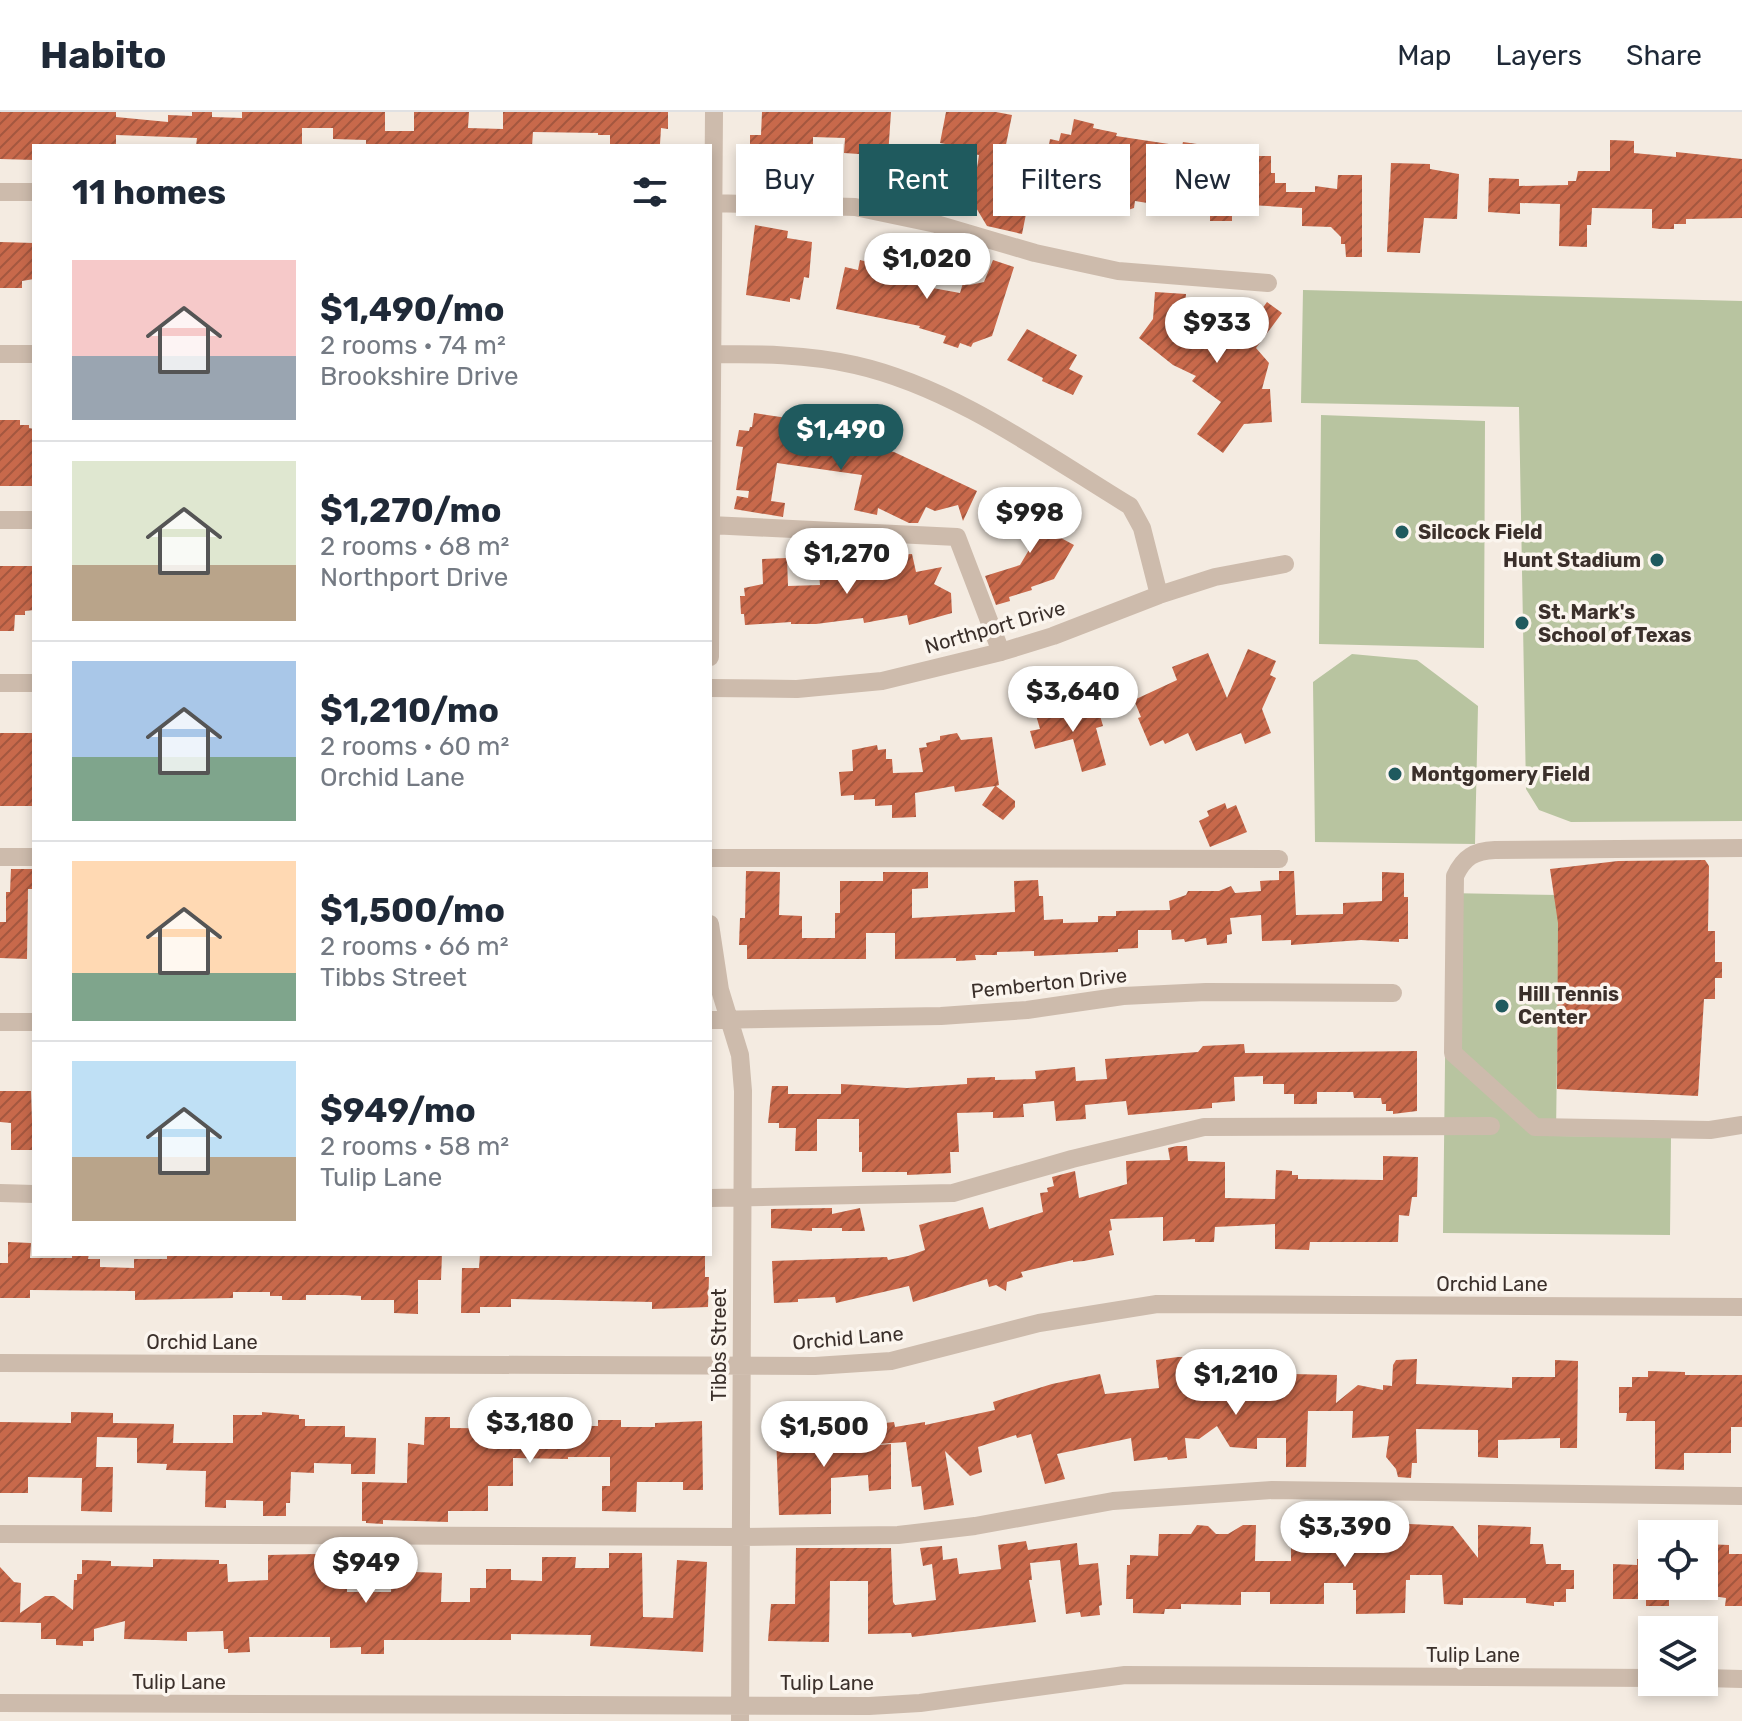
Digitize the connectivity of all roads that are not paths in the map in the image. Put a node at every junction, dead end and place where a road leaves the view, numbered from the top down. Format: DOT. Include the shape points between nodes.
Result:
graph roads {
  1 [pos="714,112"];
  2 [pos="0,192"];
  3 [pos="32,192"];
  4 [pos="712,203"];
  5 [pos="1268,283"];
  6 [pos="0,354"];
  7 [pos="32,354"];
  8 [pos="712,354"];
  9 [pos="0,520"];
  10 [pos="32,520"];
  11 [pos="712,525"];
  12 [pos="1285,564"];
  13 [pos="1159,595"];
  14 [pos="1001,652"];
  15 [pos="0,683"];
  16 [pos="32,683"];
  17 [pos="712,688"];
  18 [pos="1742,848"];
  19 [pos="0,857"];
  20 [pos="32,857"];
  21 [pos="712,858"];
  22 [pos="1279,859"];
  23 [pos="712,940"];
  24 [pos="1393,993"];
  25 [pos="719,1020"];
  26 [pos="0,1022"];
  27 [pos="32,1022"];
  28 [pos="1742,1125"];
  29 [pos="1491,1126"];
  30 [pos="0,1193"];
  31 [pos="32,1194"];
  32 [pos="712,1198"];
  33 [pos="742,1198"];
  34 [pos="1742,1307"];
  35 [pos="0,1363"];
  36 [pos="740,1364"];
  37 [pos="1742,1496"];
  38 [pos="0,1534"];
  39 [pos="740,1537"];
  40 [pos="1638,1678"];
  41 [pos="1718,1678"];
  42 [pos="1742,1679"];
  43 [pos="0,1703"];
  44 [pos="740,1713"];
  1 -- 4 [label="street"];
  2 -- 3 [label="street"];
  4 -- 5 [label="street" via="855,207 1118,271"];
  6 -- 7 [label="street"];
  8 -- 13 [label="street" via="781,355 857,366 976,413 1130,506 1142,528"];
  9 -- 10 [label="street"];
  11 -- 14 [label="street" via="957,537"];
  12 -- 13 [label="street, Northport Drive" via="1215,577"];
  13 -- 14 [label="street, Northport Drive"];
  14 -- 17 [label="street, Northport Drive" via="882,681 797,689"];
  15 -- 16 [label="street"];
  18 -- 28 [label="street" via="1495,850 1463,859 1455,876 1453,1053 1535,1127 1710,1130"];
  19 -- 20 [label="street"];
  21 -- 22 [label="street"];
  23 -- 25 [label="street, Tibbs Street"];
  24 -- 25 [label="street, Pemberton Drive" via="1165,994 941,1016"];
  25 -- 33 [label="street, Tibbs Street" via="740,1055"];
  26 -- 27 [label="street"];
  29 -- 33 [label="street" via="1204,1127 953,1193"];
  30 -- 31 [label="street"];
  32 -- 33 [label="street"];
  33 -- 36 [label="street, Tibbs Street"];
  34 -- 36 [label="street, Orchid Lane" via="1157,1304 1039,1323 891,1361"];
  35 -- 36 [label="street, Orchid Lane"];
  36 -- 39 [label="street, Tibbs Street"];
  37 -- 39 [label="street" via="1272,1490 1113,1501 898,1535"];
  38 -- 39 [label="street"];
  39 -- 44 [label="street, Tibbs Street"];
  40 -- 44 [label="street, Tulip Lane" via="1125,1675 920,1703"];
  41 -- 42 [label="street"];
  43 -- 44 [label="street, Tulip Lane"];
}
